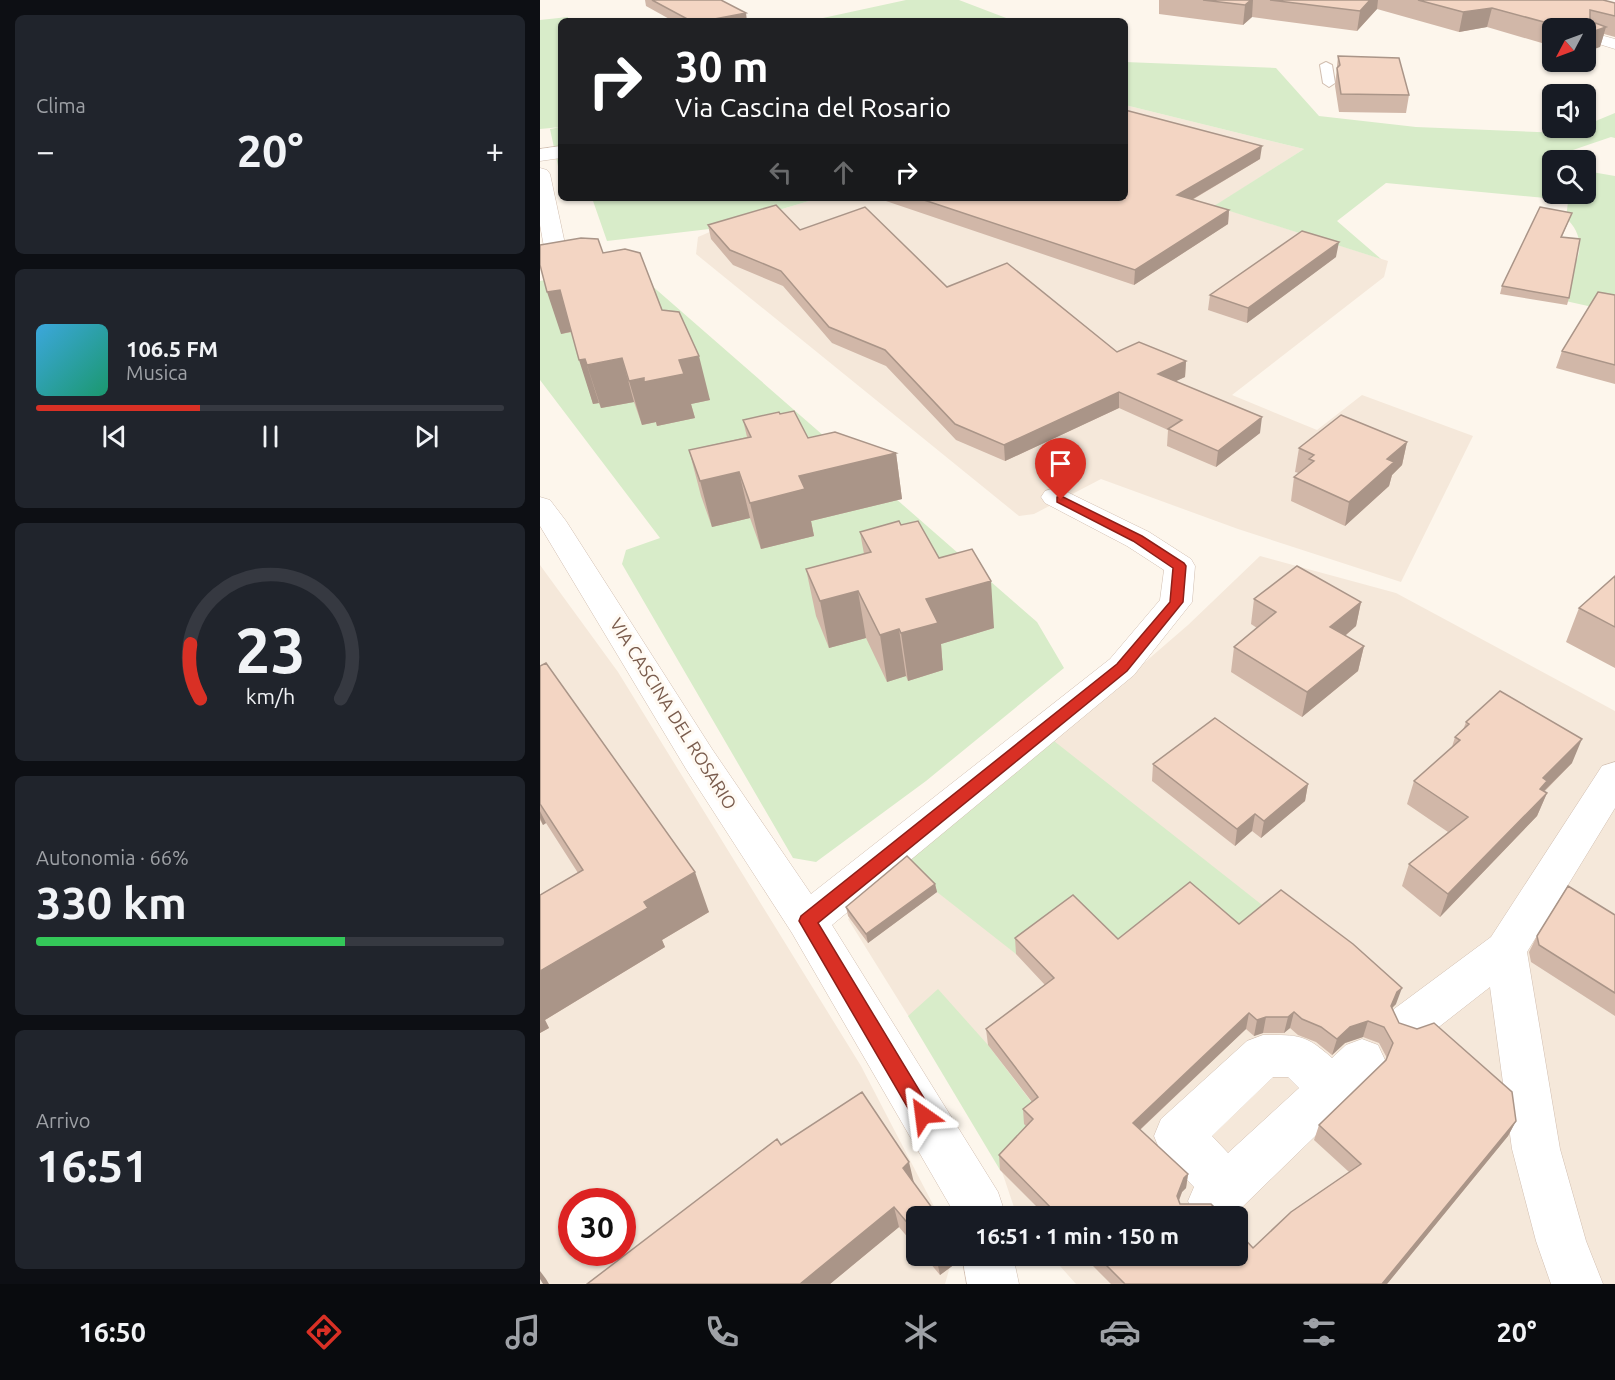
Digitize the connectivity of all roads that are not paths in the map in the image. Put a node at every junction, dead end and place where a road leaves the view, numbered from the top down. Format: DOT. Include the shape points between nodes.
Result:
graph roads {
  1 [pos="1596,38"];
  2 [pos="1615,44"];
  3 [pos="1326,65"];
  4 [pos="1329,83"];
  5 [pos="558,152"];
  6 [pos="540,155"];
  7 [pos="540,174"];
  8 [pos="557,258"];
  9 [pos="1055,497"];
  10 [pos="540,506"];
  11 [pos="1615,776"];
  12 [pos="807,921"];
  13 [pos="1506,950"];
  14 [pos="1410,1023"];
  15 [pos="1215,1199"];
  16 [pos="978,1206"];
  17 [pos="990,1266"];
  18 [pos="993,1284"];
  19 [pos="1577,1284"];
  1 -- 2 [label="street"];
  3 -- 4 [label="lane"];
  5 -- 6 [label="street"];
  7 -- 8 [label="street"];
  9 -- 12 [label="street" via="1138,539 1180,566 1176,602 1122,667"];
  10 -- 12 [label="street, VIA CASCINA DEL ROSARIO" via="699,759"];
  11 -- 13 [label="street"];
  12 -- 16 [label="street, VIA CASCINA DEL ROSARIO"];
  13 -- 14 [label="street"];
  13 -- 19 [label="street" via="1536,1149"];
  15 -- 15 [label="street" via="1347,1074 1297,1056 1263,1056 1178,1136"];
  17 -- 18 [label="street"];
}
